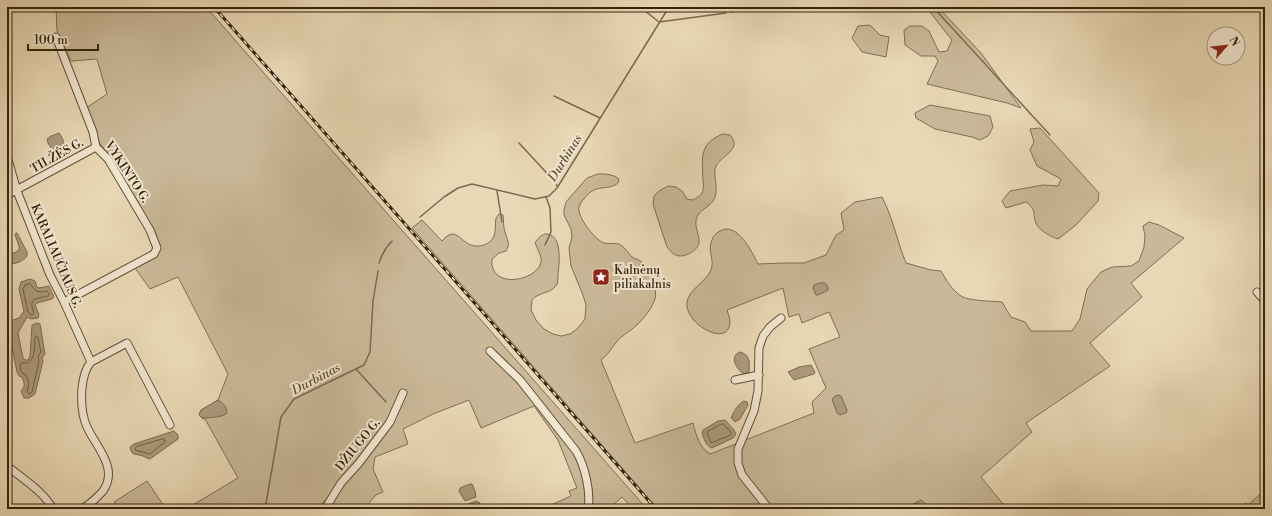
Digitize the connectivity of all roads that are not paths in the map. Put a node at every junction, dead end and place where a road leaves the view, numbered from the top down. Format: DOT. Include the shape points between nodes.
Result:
graph roads {
  1 [pos="56,37"];
  2 [pos="96,147"];
  3 [pos="7,156"];
  4 [pos="17,190"];
  5 [pos="7,195"];
  6 [pos="1257,292"];
  7 [pos="1265,301"];
  8 [pos="64,302"];
  9 [pos="781,318"];
  10 [pos="490,351"];
  11 [pos="90,362"];
  12 [pos="759,375"];
  13 [pos="735,380"];
  14 [pos="403,392"];
  15 [pos="170,425"];
  16 [pos="7,466"];
  17 [pos="53,509"];
  18 [pos="82,509"];
  19 [pos="325,509"];
  20 [pos="588,509"];
  21 [pos="769,509"];
  1 -- 2 [label="street, VYKINTO G." via="93,132"];
  2 -- 4 [label="street, TILŽĖS G."];
  2 -- 8 [label="street, VYKINTO G." via="108,159 158,248 154,254"];
  3 -- 4 [label="street, KARALIAUČIAUS G."];
  4 -- 5 [label="street, TILŽĖS G."];
  4 -- 8 [label="street, KARALIAUČIAUS G." via="50,275"];
  6 -- 7 [label="street"];
  8 -- 11 [label="street, KARALIAUČIAUS G."];
  9 -- 12 [label="street" via="763,336 759,348"];
  10 -- 20 [label="street" via="520,380 581,459 589,495"];
  11 -- 15 [label="street" via="127,343"];
  11 -- 18 [label="street" via="84,374 82,413 106,462 109,474 100,495"];
  12 -- 13 [label="street"];
  12 -- 21 [label="street" via="754,411 738,449 738,463 742,475"];
  14 -- 19 [label="street, DŽIUGO G." via="390,422 341,483"];
  16 -- 17 [label="street" via="41,493"];
}
